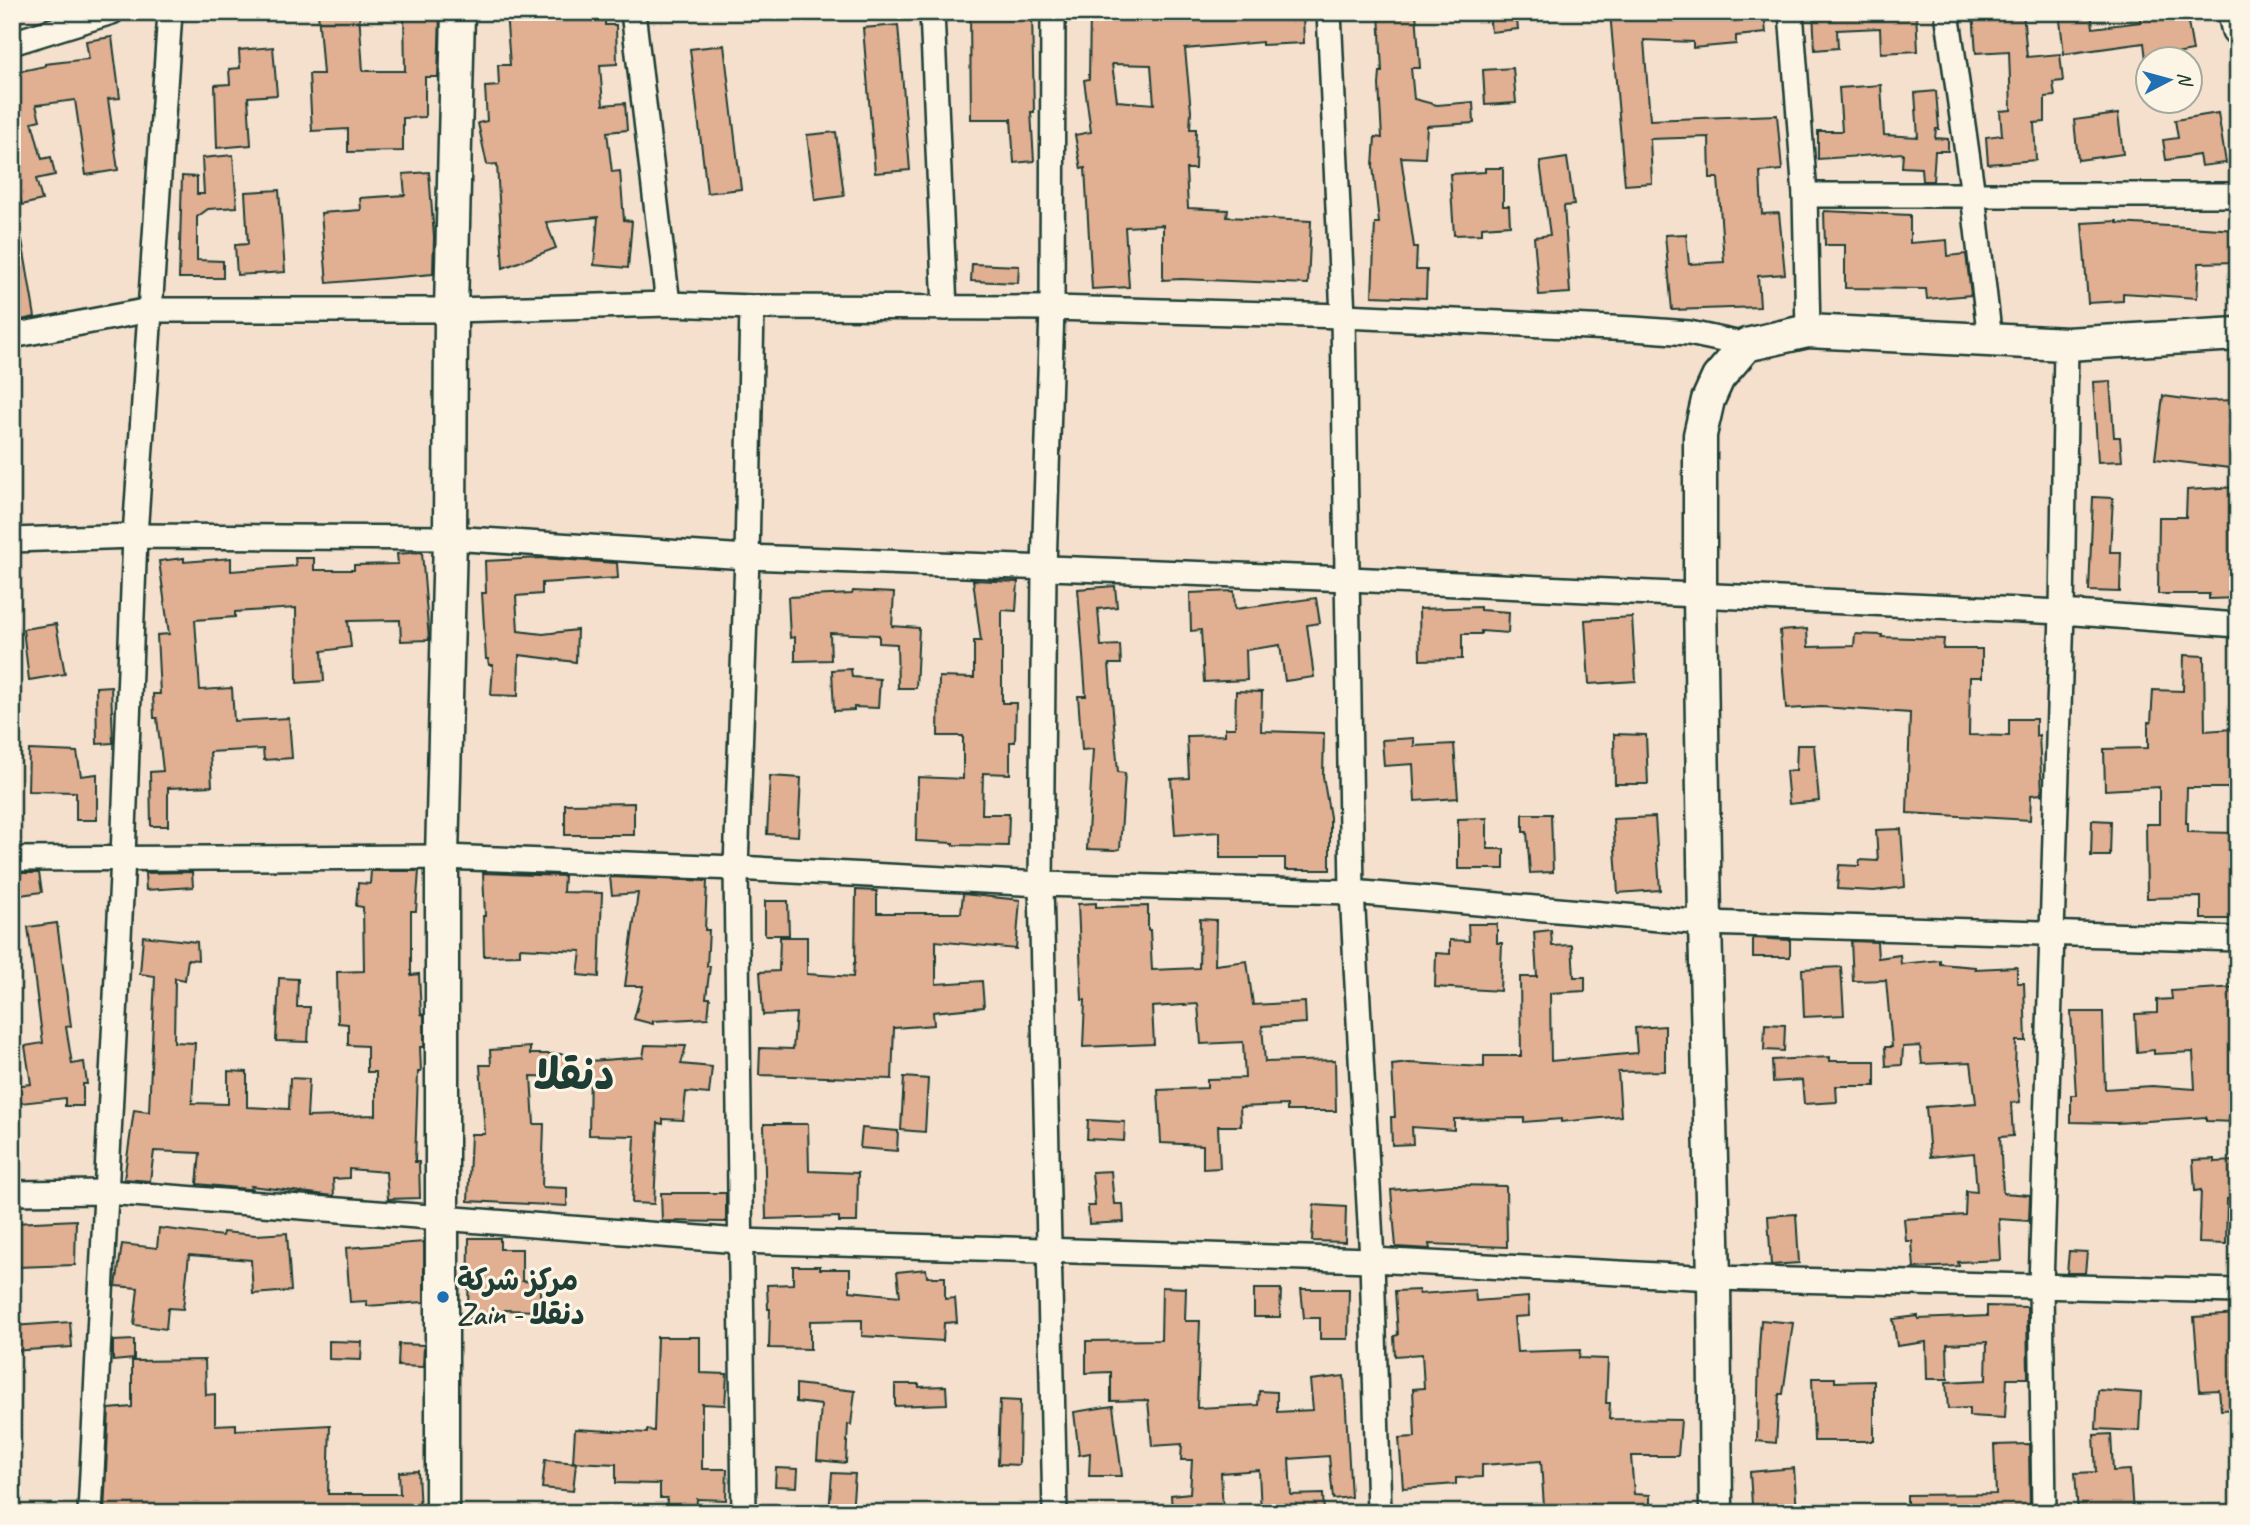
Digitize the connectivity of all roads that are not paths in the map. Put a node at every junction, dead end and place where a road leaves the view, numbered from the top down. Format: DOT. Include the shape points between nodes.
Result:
graph roads {
  1 [pos="112,12"];
  2 [pos="170,12"];
  3 [pos="457,12"];
  4 [pos="633,12"];
  5 [pos="932,12"];
  6 [pos="1053,12"];
  7 [pos="1329,12"];
  8 [pos="1791,12"];
  9 [pos="1947,12"];
  10 [pos="2234,12"];
  11 [pos="2238,29"];
  12 [pos="12,43"];
  13 [pos="1805,195"];
  14 [pos="1973,195"];
  15 [pos="2238,195"];
  16 [pos="668,304"];
  17 [pos="752,307"];
  18 [pos="945,308"];
  19 [pos="1052,308"];
  20 [pos="150,310"];
  21 [pos="451,310"];
  22 [pos="1342,316"];
  23 [pos="1808,331"];
  24 [pos="2238,334"];
  25 [pos="12,335"];
  26 [pos="1990,340"];
  27 [pos="2066,344"];
  28 [pos="1746,345"];
  29 [pos="135,536"];
  30 [pos="450,538"];
  31 [pos="12,540"];
  32 [pos="747,557"];
  33 [pos="1044,569"];
  34 [pos="1349,579"];
  35 [pos="1700,597"];
  36 [pos="2062,612"];
  37 [pos="2238,625"];
  38 [pos="442,857"];
  39 [pos="122,858"];
  40 [pos="12,859"];
  41 [pos="736,868"];
  42 [pos="1041,884"];
  43 [pos="1352,892"];
  44 [pos="1704,923"];
  45 [pos="2053,934"];
  46 [pos="2238,939"];
  47 [pos="107,1192"];
  48 [pos="12,1193"];
  49 [pos="444,1220"];
  50 [pos="739,1241"];
  51 [pos="1048,1249"];
  52 [pos="1372,1260"];
  53 [pos="1714,1278"];
  54 [pos="2041,1286"];
  55 [pos="2238,1291"];
  56 [pos="90,1513"];
  57 [pos="442,1513"];
  58 [pos="744,1513"];
  59 [pos="1055,1513"];
  60 [pos="1379,1513"];
  61 [pos="1716,1513"];
  62 [pos="2044,1513"];
  1 -- 12 [label="street"];
  2 -- 20 [label="street"];
  3 -- 21 [label="main road"];
  4 -- 16 [label="street"];
  5 -- 18 [label="street"];
  6 -- 19 [label="street"];
  7 -- 22 [label="street"];
  8 -- 13 [label="street"];
  9 -- 14 [label="street"];
  10 -- 11 [label="main road"];
  13 -- 14 [label="street"];
  13 -- 23 [label="street"];
  14 -- 15 [label="street"];
  14 -- 26 [label="street"];
  16 -- 17 [label="street"];
  16 -- 21 [label="street"];
  17 -- 18 [label="street"];
  17 -- 32 [label="street"];
  18 -- 19 [label="street"];
  19 -- 22 [label="street"];
  19 -- 33 [label="street"];
  20 -- 21 [label="street"];
  20 -- 25 [label="street"];
  20 -- 29 [label="street"];
  21 -- 30 [label="main road"];
  22 -- 28 [label="street" via="1634,329 1689,333"];
  22 -- 34 [label="street"];
  23 -- 26 [label="main road"];
  23 -- 28 [label="main road"];
  24 -- 27 [label="main road"];
  26 -- 27 [label="main road"];
  27 -- 36 [label="street"];
  28 -- 35 [label="main road" via="1718,377 1700,435"];
  29 -- 30 [label="street"];
  29 -- 31 [label="street"];
  29 -- 39 [label="street"];
  30 -- 32 [label="street"];
  30 -- 38 [label="main road"];
  32 -- 33 [label="street"];
  32 -- 41 [label="street"];
  33 -- 34 [label="street"];
  33 -- 42 [label="street"];
  34 -- 35 [label="street"];
  34 -- 43 [label="street"];
  35 -- 36 [label="street"];
  35 -- 44 [label="main road"];
  36 -- 37 [label="street"];
  36 -- 45 [label="street"];
  38 -- 39 [label="street"];
  38 -- 41 [label="street"];
  38 -- 49 [label="main road"];
  39 -- 40 [label="street"];
  39 -- 47 [label="street"];
  41 -- 42 [label="street"];
  41 -- 50 [label="street"];
  42 -- 43 [label="street"];
  42 -- 51 [label="street"];
  43 -- 44 [label="street"];
  43 -- 52 [label="street"];
  44 -- 45 [label="street"];
  44 -- 53 [label="main road"];
  45 -- 46 [label="street"];
  45 -- 54 [label="street"];
  47 -- 48 [label="street"];
  47 -- 49 [label="street"];
  47 -- 56 [label="street"];
  49 -- 50 [label="street"];
  49 -- 57 [label="main road"];
  50 -- 51 [label="street"];
  50 -- 58 [label="street"];
  51 -- 52 [label="street"];
  51 -- 59 [label="street"];
  52 -- 53 [label="street"];
  52 -- 60 [label="street"];
  53 -- 54 [label="street"];
  53 -- 61 [label="main road"];
  54 -- 55 [label="street"];
  54 -- 62 [label="street"];
}
